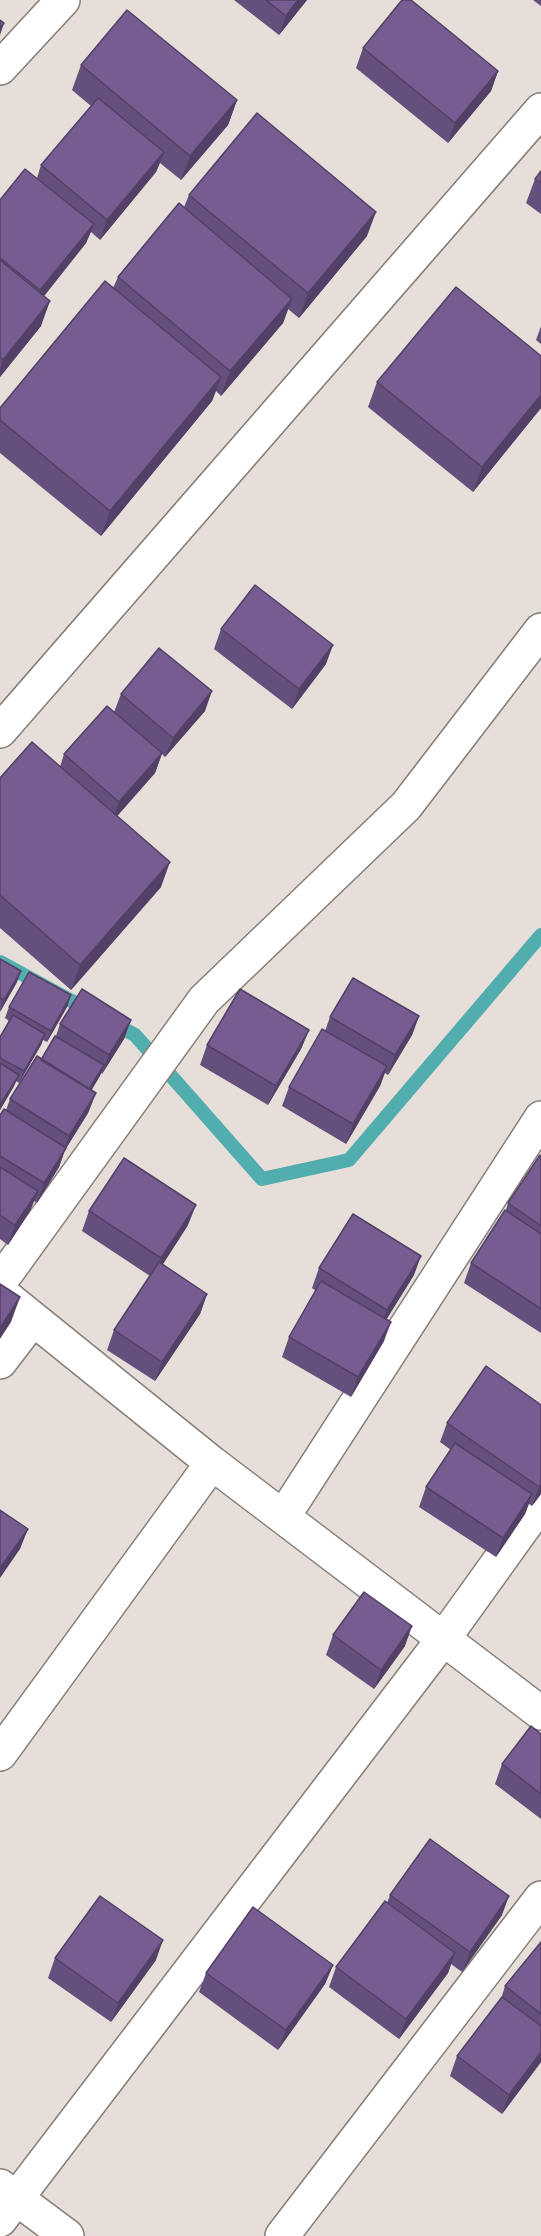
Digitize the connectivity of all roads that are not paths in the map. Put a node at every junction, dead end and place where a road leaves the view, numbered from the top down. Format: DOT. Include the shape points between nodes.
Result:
graph roads {
  1 [pos="63,0"];
  2 [pos="0,68"];
  3 [pos="541,110"];
  4 [pos="541,630"];
  5 [pos="0,731"];
  6 [pos="541,1118"];
  7 [pos="0,1282"];
  8 [pos="0,1292"];
  9 [pos="33,1318"];
  10 [pos="0,1362"];
  11 [pos="212,1463"];
  12 [pos="541,1503"];
  13 [pos="283,1517"];
  14 [pos="444,1638"];
  15 [pos="541,1713"];
  16 [pos="0,1754"];
  17 [pos="541,1898"];
  18 [pos="5,2201"];
  19 [pos="67,2236"];
  20 [pos="282,2236"];
  1 -- 2 [label="street"];
  3 -- 5 [label="street"];
  4 -- 7 [label="street" via="406,806 204,1000"];
  6 -- 13 [label="street"];
  8 -- 9 [label="street"];
  9 -- 10 [label="street"];
  9 -- 11 [label="street"];
  11 -- 13 [label="street"];
  11 -- 16 [label="street"];
  12 -- 14 [label="street"];
  13 -- 14 [label="street"];
  14 -- 15 [label="street"];
  14 -- 18 [label="street"];
  17 -- 20 [label="street"];
  18 -- 19 [label="street"];
}
